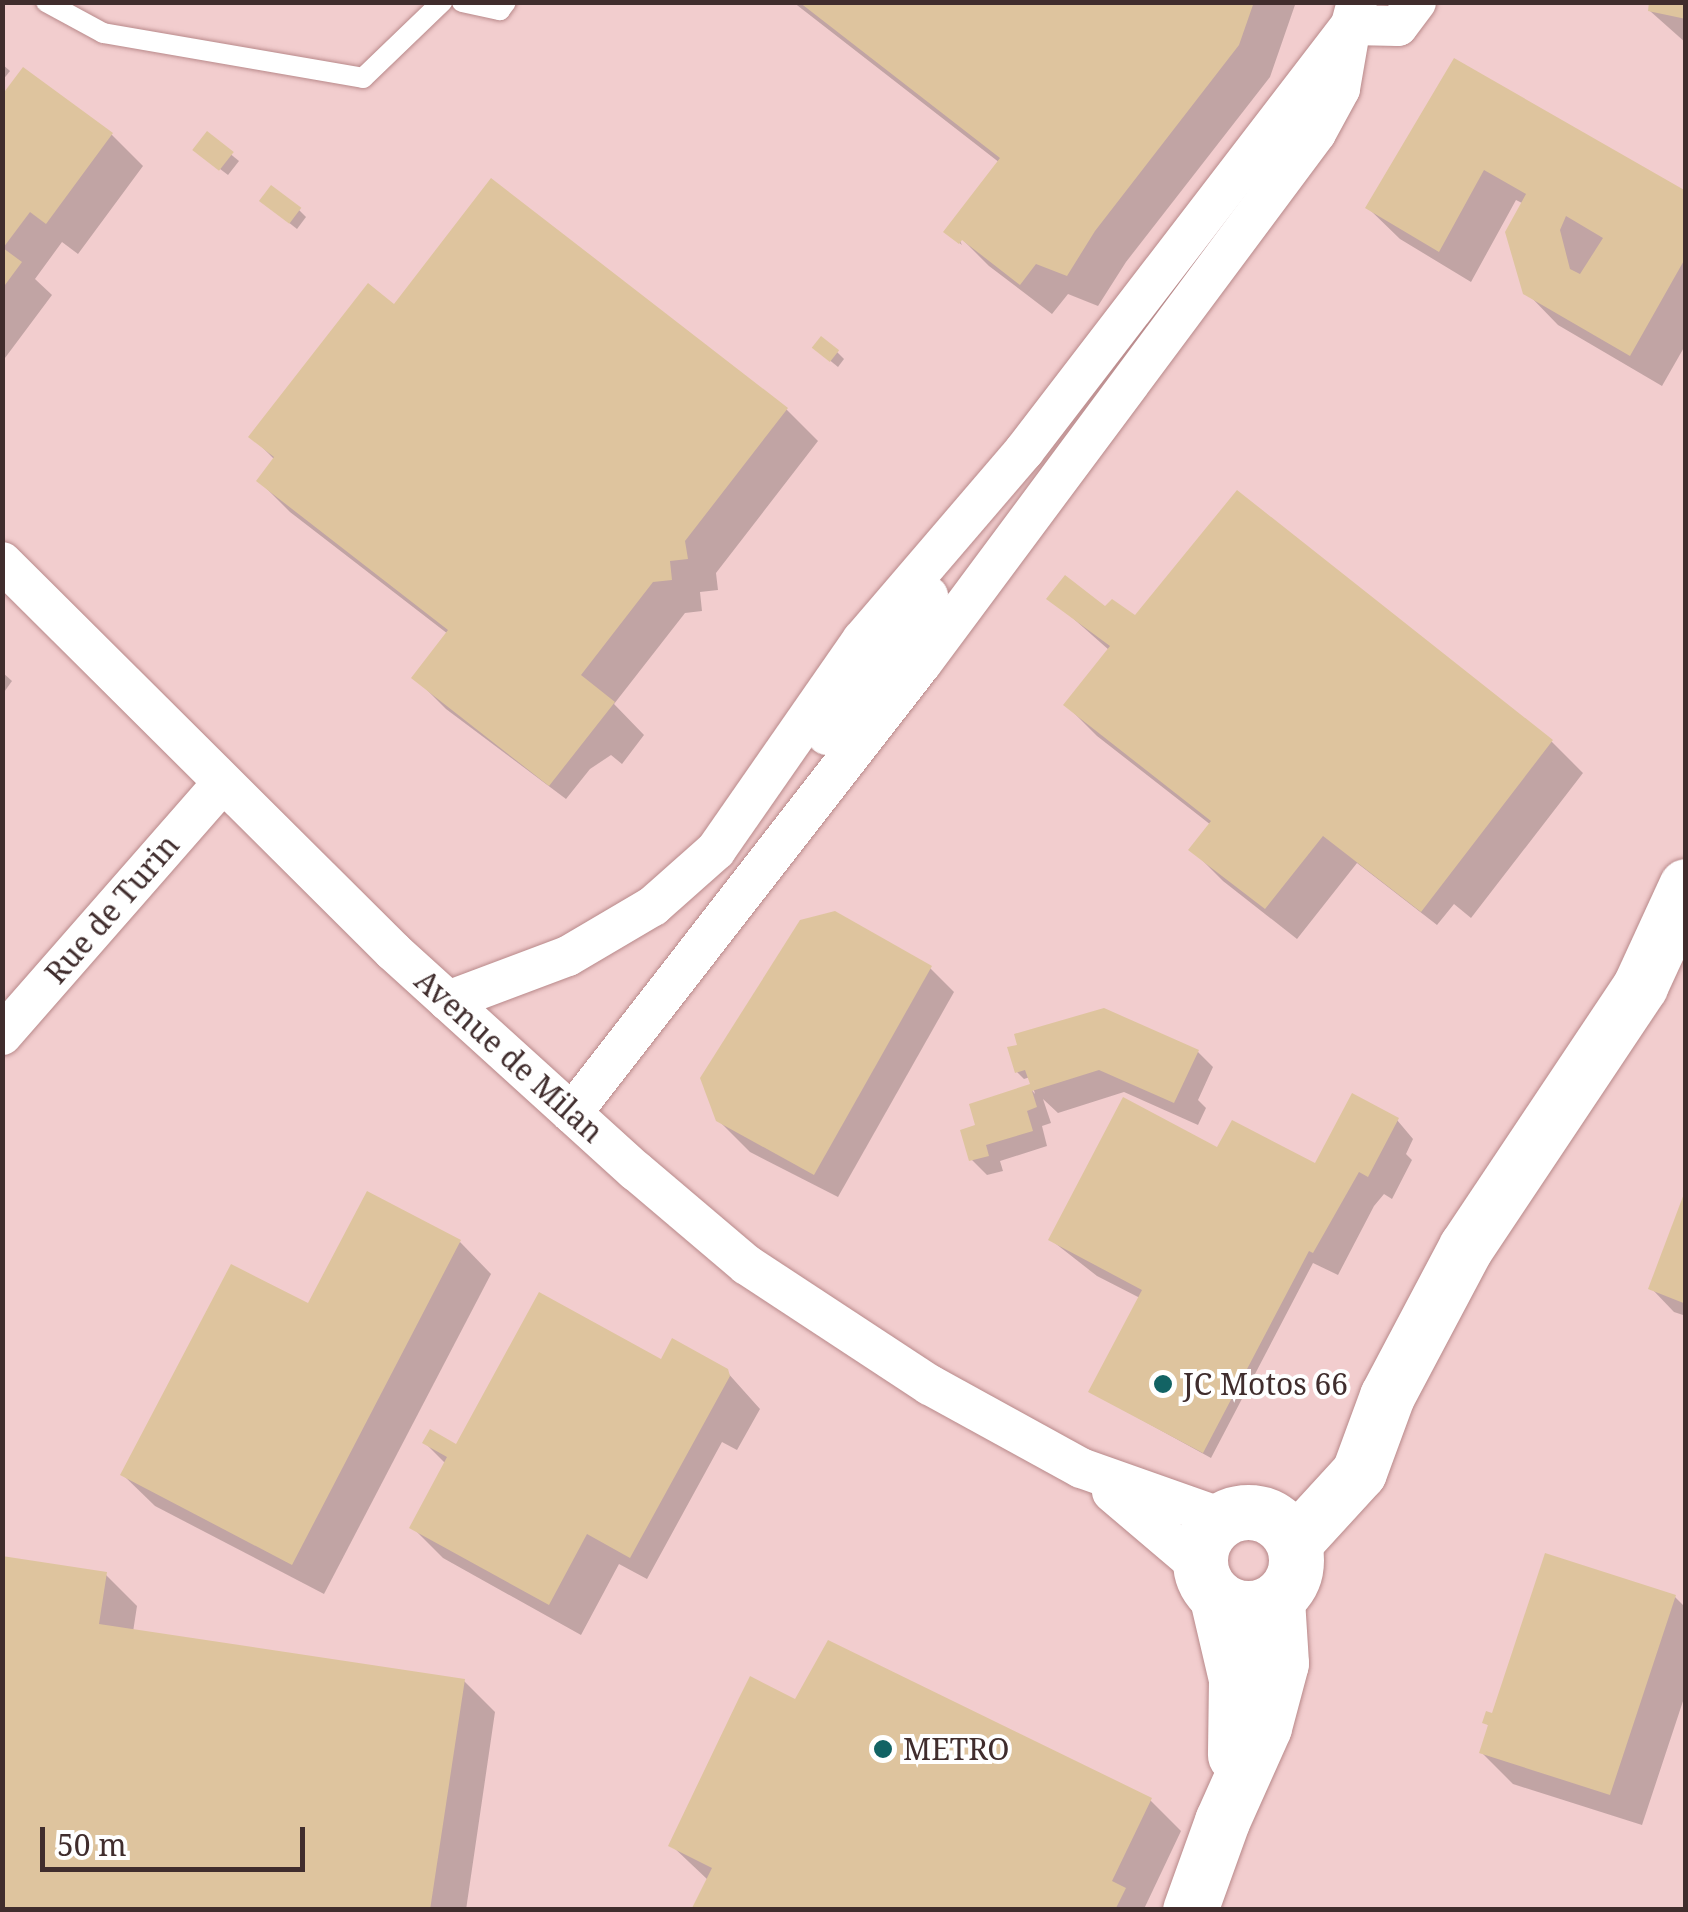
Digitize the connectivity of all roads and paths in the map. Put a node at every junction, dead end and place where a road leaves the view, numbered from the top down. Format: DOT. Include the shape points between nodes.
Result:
graph roads {
  1 [pos="46,2"];
  2 [pos="442,2"];
  3 [pos="462,2"];
  4 [pos="506,2"];
  5 [pos="1416,2"];
  6 [pos="1354,14"];
  7 [pos="2,562"];
  8 [pos="222,784"];
  9 [pos="1686,886"];
  10 [pos="448,1002"];
  11 [pos="2,1035"];
  12 [pos="572,1114"];
  13 [pos="1082,1468"];
  14 [pos="1260,1525"];
  15 [pos="1208,1582"];
  16 [pos="1277,1599"];
  17 [pos="1222,1822"];
  18 [pos="1190,1910"];
  1 -- 2 [label="lane" via="103,33 363,78"];
  3 -- 4 [label="lane" via="500,10"];
  5 -- 6 [label="street" via="1398,26"];
  6 -- 10 [label="street" via="1024,451 862,640 716,850 653,906 568,956"];
  6 -- 12 [label="street" via="1340,89 1316,133 921,664"];
  7 -- 8 [label="street, Avenue de Milan"];
  8 -- 10 [label="street, Avenue de Milan"];
  8 -- 11 [label="street, Rue de Turin"];
  9 -- 14 [label="street" via="1640,986 1466,1247 1387,1396 1359,1472"];
  10 -- 12 [label="street, Avenue de Milan"];
  12 -- 13 [label="street, Avenue de Milan" via="748,1265 930,1385"];
  13 -- 14 [label="street, Avenue de Milan"];
  13 -- 15 [label="street, Avenue de Milan"];
  14 -- 15 [label="street" via="1204,1539"];
  14 -- 16 [label="street" via="1295,1573"];
  15 -- 16 [label="street" via="1247,1608"];
  15 -- 17 [label="street" via="1236,1679 1238,1738"];
  16 -- 17 [label="street" via="1281,1663 1264,1727"];
  17 -- 18 [label="street"];
}
